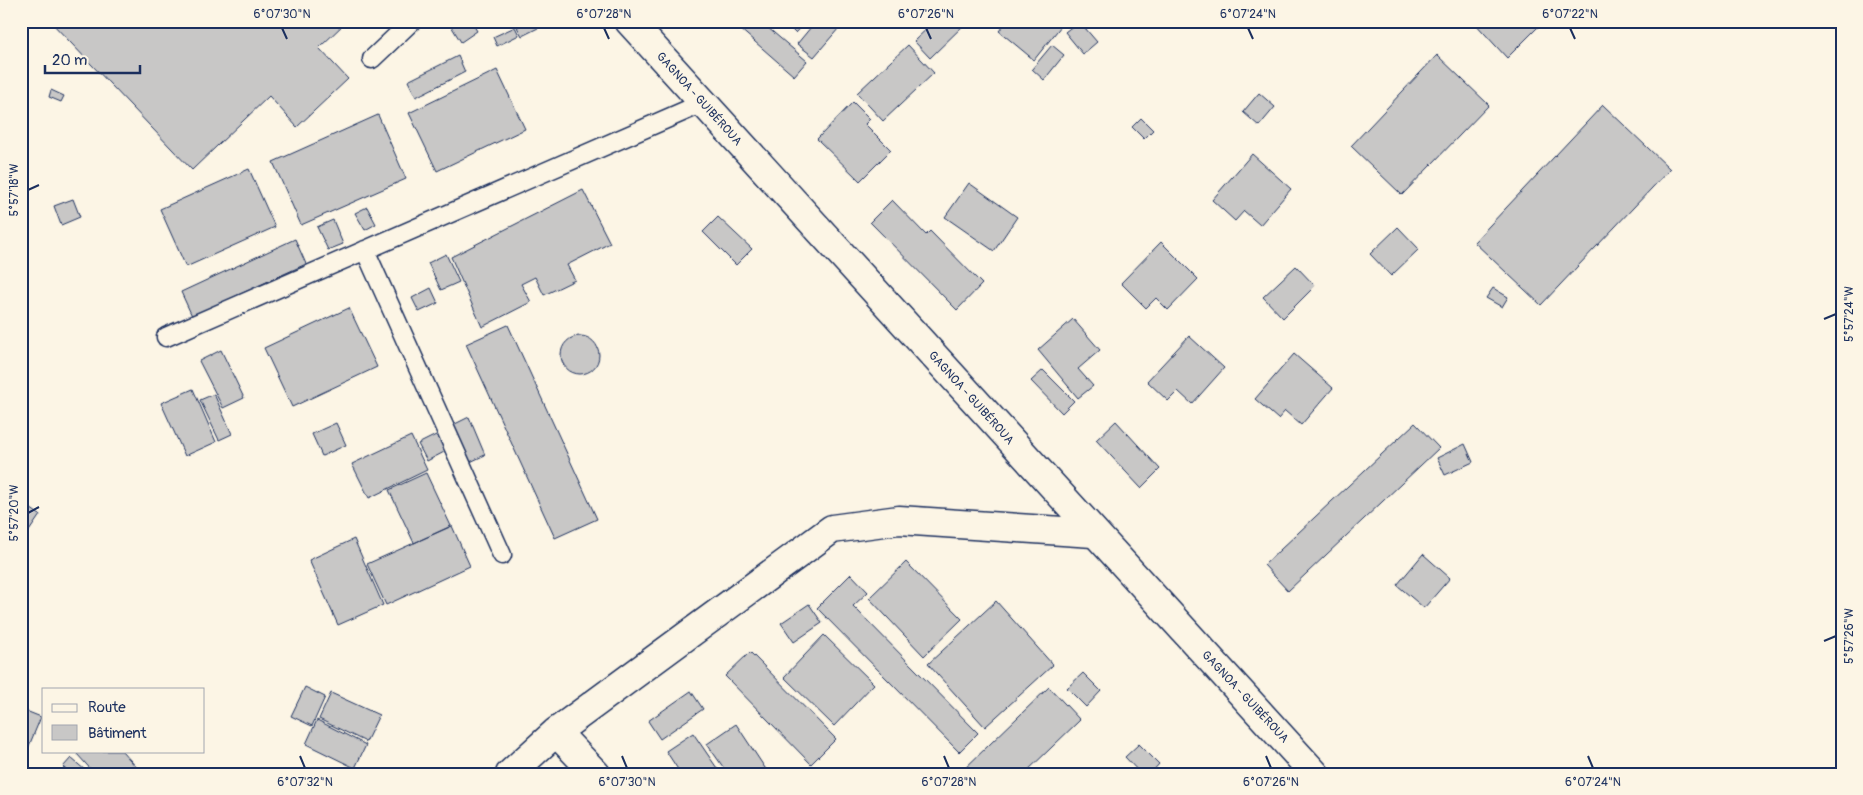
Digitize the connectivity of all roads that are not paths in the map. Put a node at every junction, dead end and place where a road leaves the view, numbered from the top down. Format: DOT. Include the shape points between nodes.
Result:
graph roads {
  1 [pos="412,21"];
  2 [pos="629,21"];
  3 [pos="372,59"];
  4 [pos="703,103"];
  5 [pos="365,250"];
  6 [pos="166,337"];
  7 [pos="1093,533"];
  8 [pos="502,555"];
  9 [pos="556,732"];
  10 [pos="510,774"];
  11 [pos="596,774"];
  12 [pos="1315,774"];
  1 -- 3 [label="lane"];
  2 -- 4 [label="main road, GAGNOA - GUIBÉROUA"];
  4 -- 5 [label="lane"];
  4 -- 7 [label="main road, GAGNOA - GUIBÉROUA"];
  5 -- 6 [label="lane"];
  5 -- 8 [label="lane"];
  7 -- 9 [label="main road" via="899,520 832,529"];
  7 -- 12 [label="main road, GAGNOA - GUIBÉROUA"];
  9 -- 10 [label="main road"];
  9 -- 11 [label="main road"];
}
